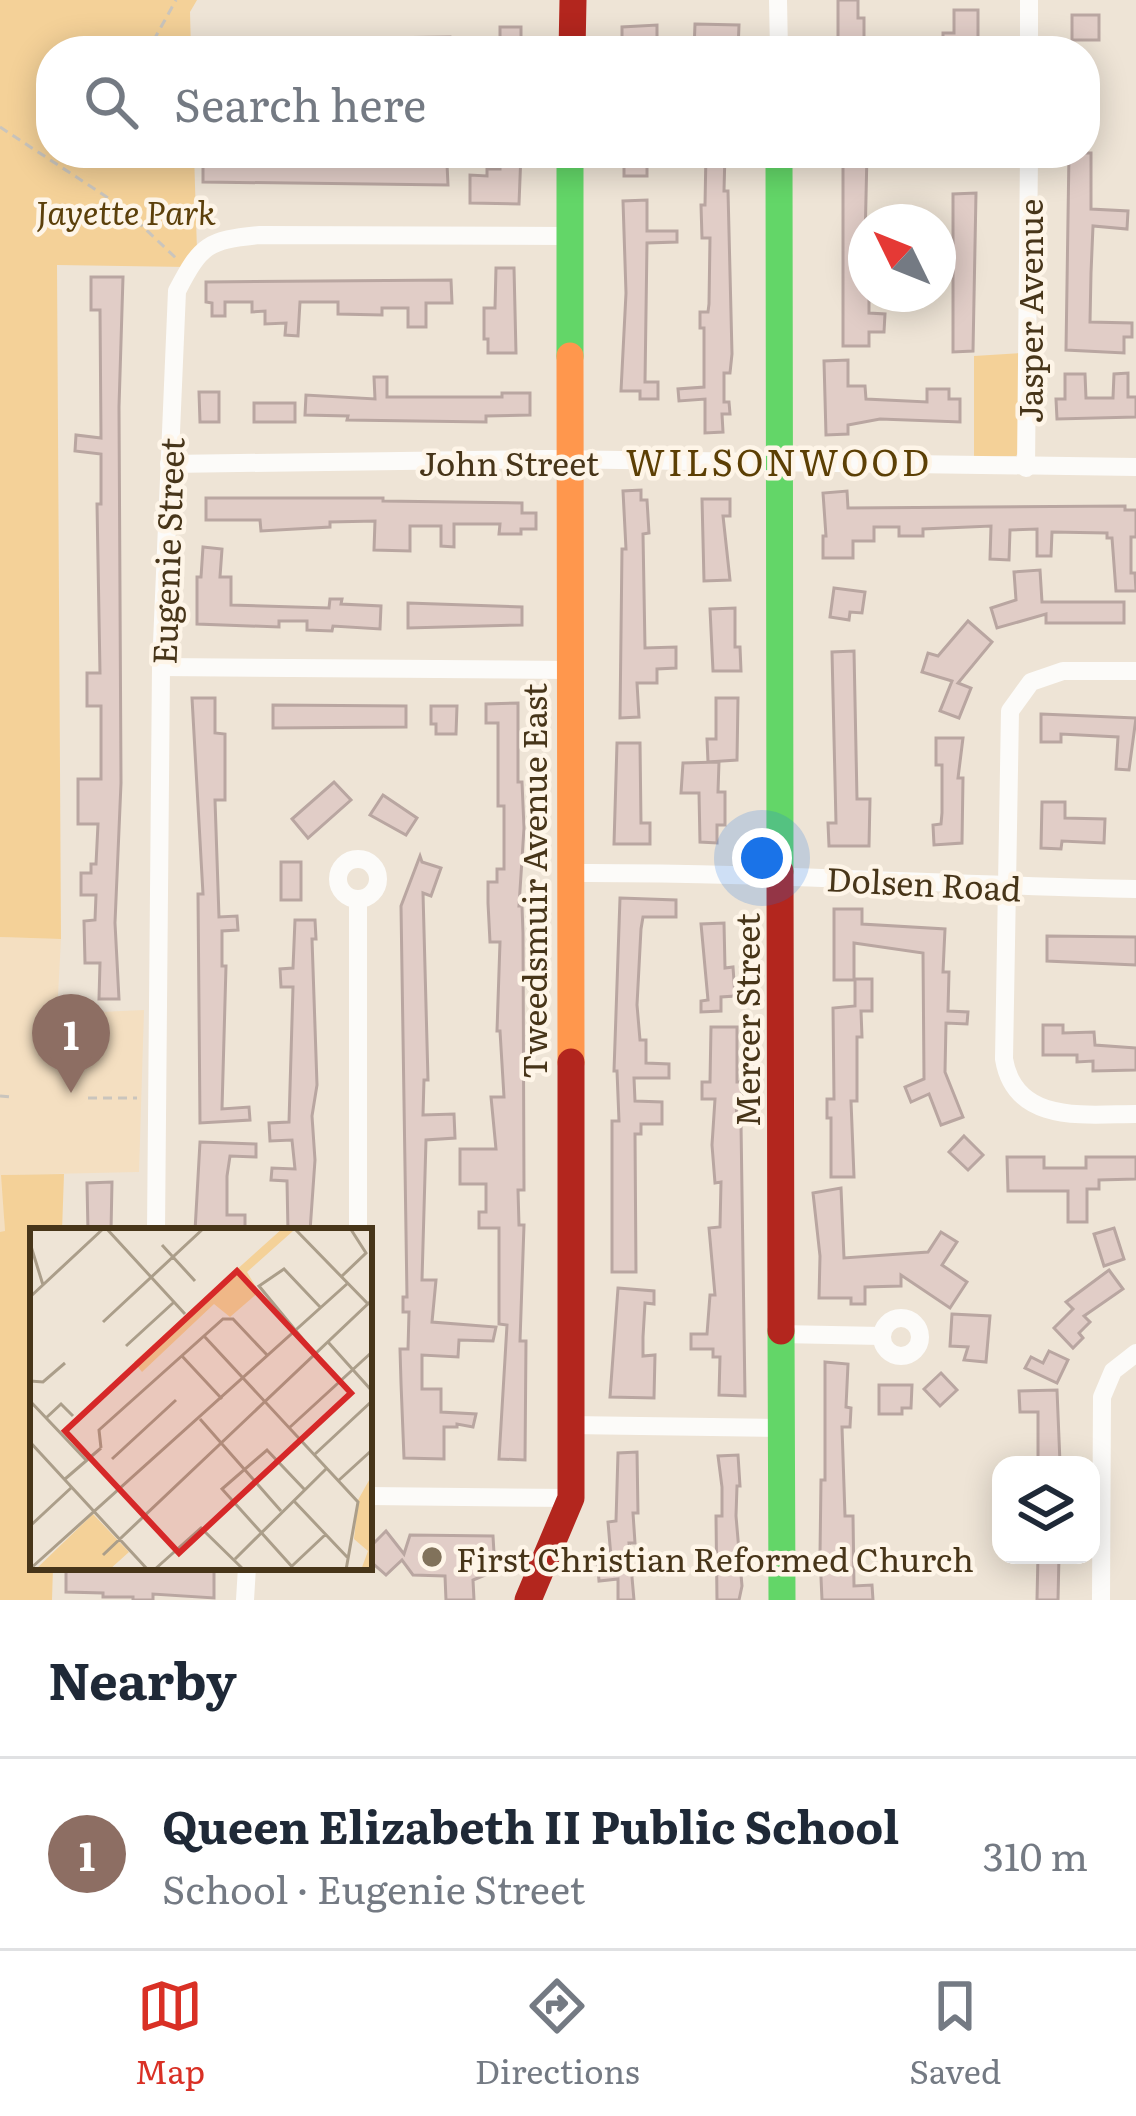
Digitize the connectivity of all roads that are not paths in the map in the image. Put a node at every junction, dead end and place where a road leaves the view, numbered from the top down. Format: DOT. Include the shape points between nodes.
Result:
graph roads {
  1 [pos="573,0"];
  2 [pos="778,0"];
  3 [pos="1029,0"];
  4 [pos="572,36"];
  5 [pos="778,36"];
  6 [pos="1029,36"];
  7 [pos="570,168"];
  8 [pos="779,168"];
  9 [pos="1029,168"];
  10 [pos="569,236"];
  11 [pos="569,461"];
  12 [pos="781,461"];
  13 [pos="169,464"];
  14 [pos="1136,467"];
  15 [pos="1026,468"];
  16 [pos="160,667"];
  17 [pos="569,670"];
  18 [pos="1136,671"];
  19 [pos="568,873"];
  20 [pos="781,874"];
  21 [pos="1006,886"];
  22 [pos="1136,889"];
  23 [pos="358,899"];
  24 [pos="1136,1114"];
  25 [pos="156,1228"];
  26 [pos="358,1228"];
  27 [pos="781,1334"];
  28 [pos="882,1336"];
  29 [pos="1136,1353"];
  30 [pos="570,1424"];
  31 [pos="780,1428"];
  32 [pos="372,1496"];
  33 [pos="571,1498"];
  34 [pos="247,1570"];
  35 [pos="245,1600"];
  36 [pos="528,1600"];
  37 [pos="782,1600"];
  38 [pos="1101,1600"];
  1 -- 4 [label="street"];
  2 -- 5 [label="street"];
  3 -- 6 [label="street"];
  7 -- 10 [label="street, Tweedsmuir Avenue East"];
  8 -- 12 [label="street, Mercer Street"];
  9 -- 15 [label="street, Jasper Avenue"];
  10 -- 11 [label="street, Tweedsmuir Avenue East"];
  10 -- 13 [label="street, Eugenie Street" via="260,235 222,238 198,251 177,292"];
  11 -- 12 [label="street, John Street"];
  11 -- 13 [label="street, John Street"];
  11 -- 17 [label="street, Tweedsmuir Avenue East"];
  12 -- 15 [label="street, John Street"];
  12 -- 20 [label="street, Mercer Street"];
  13 -- 16 [label="street, Eugenie Street"];
  14 -- 15 [label="street, John Street"];
  16 -- 17 [label="street"];
  16 -- 25 [label="street, Eugenie Street"];
  17 -- 19 [label="street, Tweedsmuir Avenue East"];
  18 -- 21 [label="street" via="1063,670 1030,682 1010,711"];
  19 -- 20 [label="street, Dolsen Road"];
  19 -- 30 [label="street, Tweedsmuir Avenue East"];
  20 -- 21 [label="street, Dolsen Road"];
  20 -- 27 [label="street, Mercer Street"];
  21 -- 22 [label="street, Dolsen Road"];
  21 -- 24 [label="street" via="1004,1059 1014,1087 1061,1114"];
  23 -- 26 [label="street"];
  27 -- 28 [label="street"];
  27 -- 31 [label="street, Mercer Street"];
  29 -- 38 [label="street" via="1113,1371 1102,1397"];
  30 -- 31 [label="street"];
  30 -- 33 [label="street, Tweedsmuir Avenue East"];
  31 -- 37 [label="street, Mercer Street"];
  32 -- 33 [label="street"];
  33 -- 36 [label="street, Tweedsmuir Avenue East"];
  34 -- 35 [label="street"];
}
